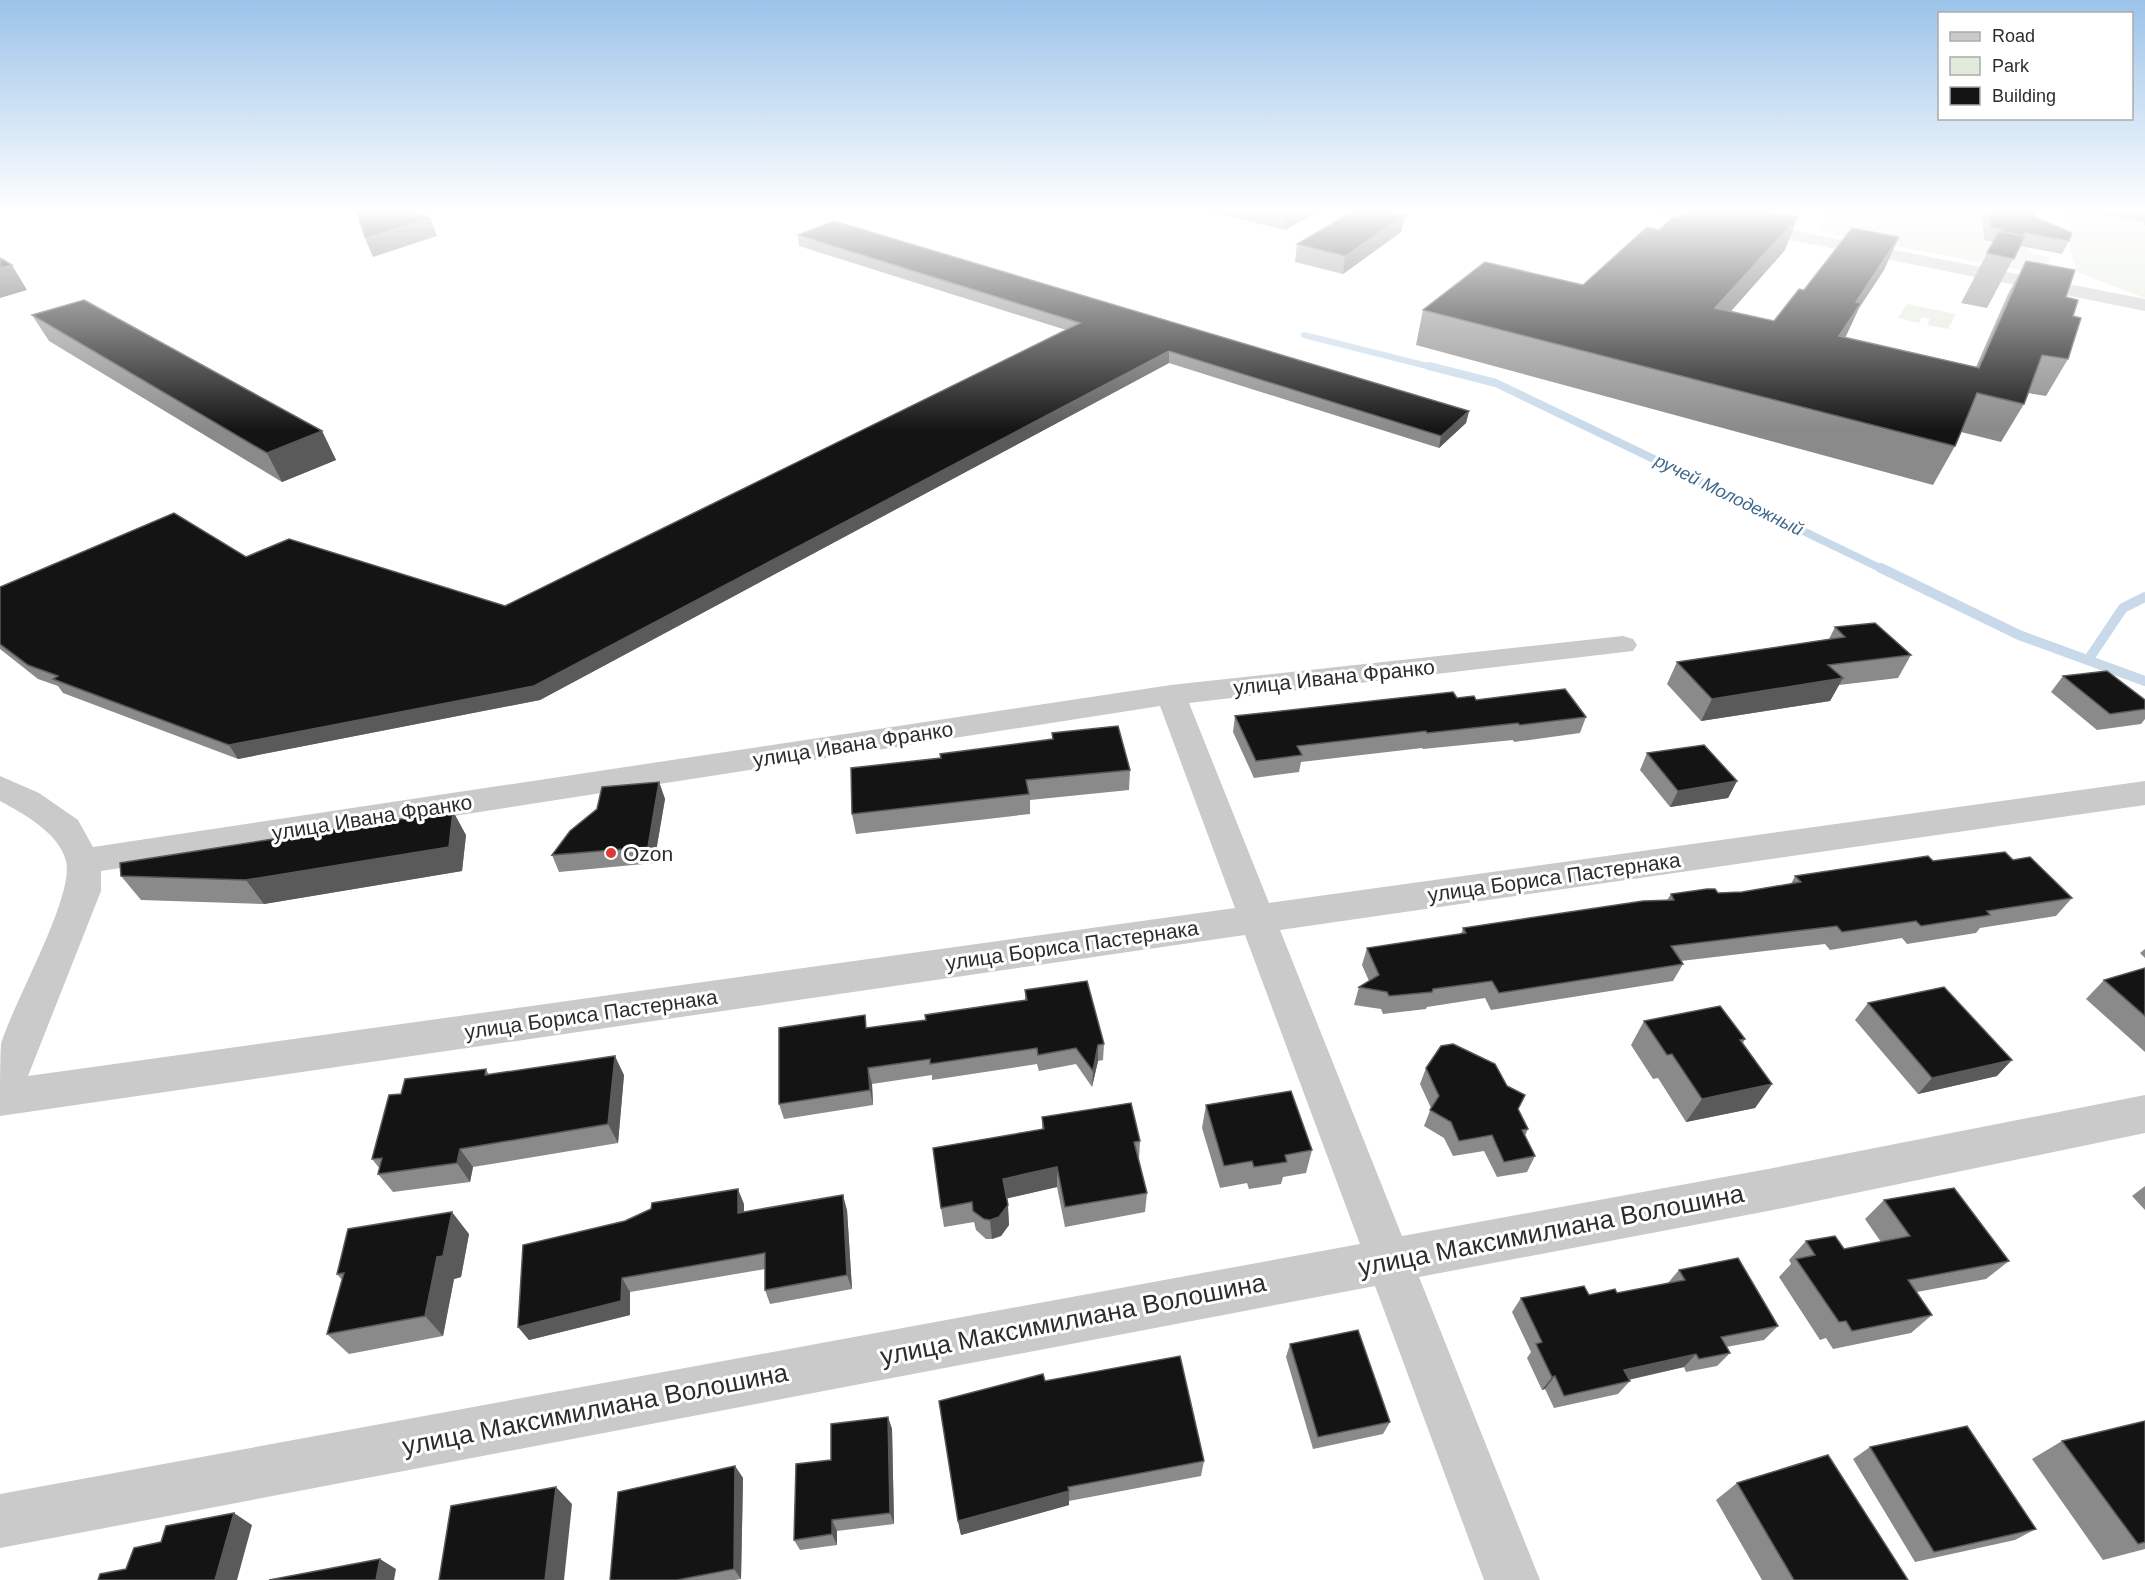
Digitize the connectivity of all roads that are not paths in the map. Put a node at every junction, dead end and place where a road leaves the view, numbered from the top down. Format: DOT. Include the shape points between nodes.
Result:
graph roads {
  1 [pos="2034,283"];
  2 [pos="2145,305"];
  3 [pos="1623,645"];
  4 [pos="1172,695"];
  5 [pos="0,787"];
  6 [pos="2145,793"];
  7 [pos="84,861"];
  8 [pos="1257,919"];
  9 [pos="0,1097"];
  10 [pos="2145,1114"];
  11 [pos="1389,1260"];
  12 [pos="0,1521"];
  13 [pos="1512,1580"];
  1 -- 2 [label="street"];
  3 -- 4 [label="street, улица Ивана Франко"];
  4 -- 7 [label="street, улица Ивана Франко"];
  4 -- 8 [label="street"];
  5 -- 7 [label="street" via="66,829"];
  6 -- 8 [label="street, улица Бориса Пастернака"];
  7 -- 9 [label="street" via="83,891"];
  8 -- 9 [label="street, улица Бориса Пастернака"];
  8 -- 11 [label="street"];
  10 -- 11 [label="street, улица Максимилиана Волошина" via="1757,1192"];
  11 -- 12 [label="street, улица Максимилиана Волошина"];
  11 -- 13 [label="street"];
}
